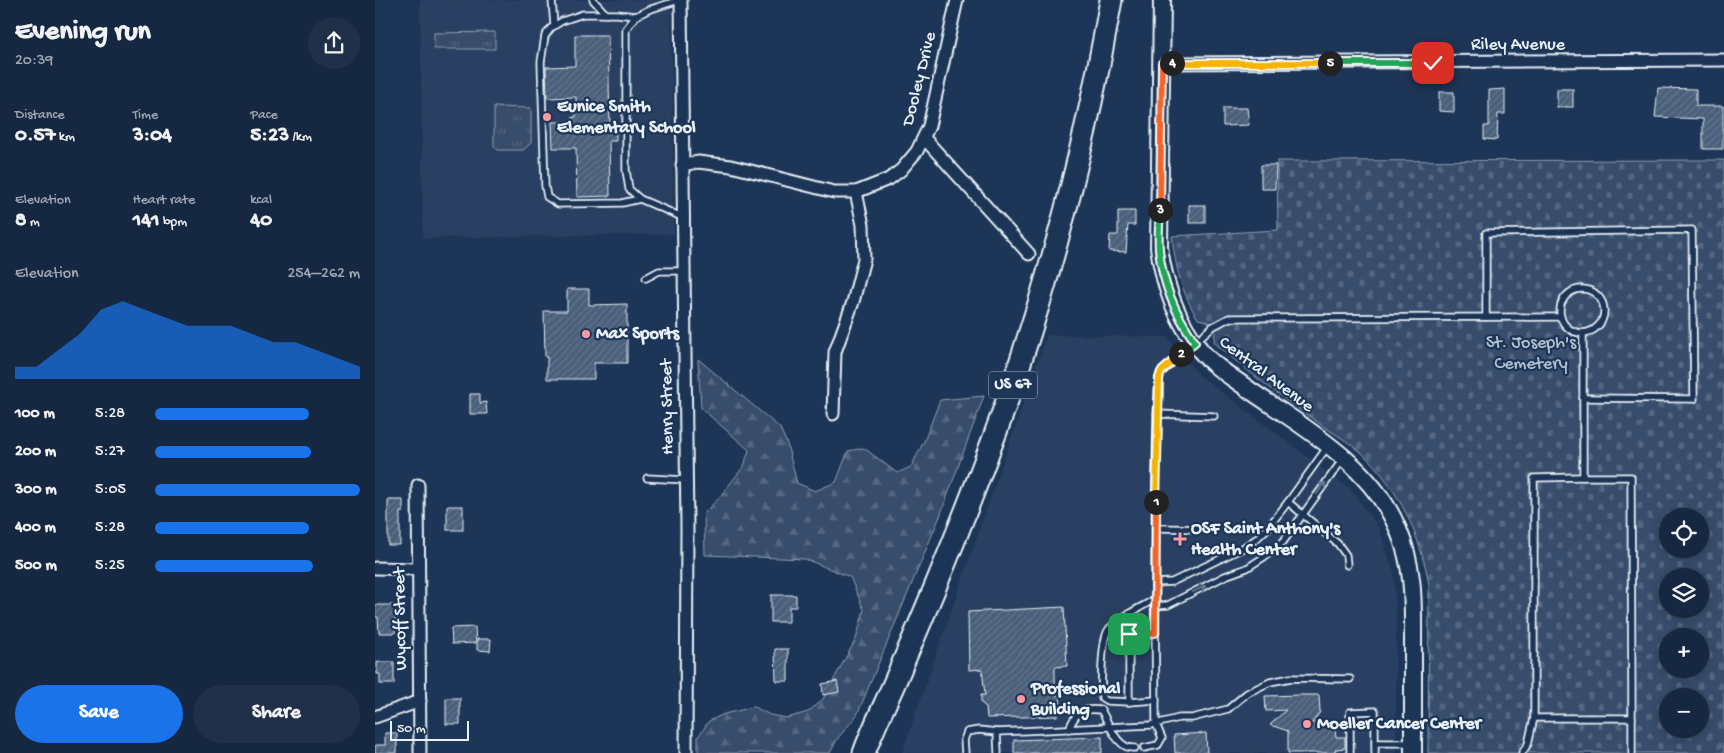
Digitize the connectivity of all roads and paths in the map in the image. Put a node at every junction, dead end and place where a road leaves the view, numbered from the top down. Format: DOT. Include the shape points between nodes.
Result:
graph roads {
  1 [pos="552,0"];
  2 [pos="593,0"];
  3 [pos="680,0"];
  4 [pos="957,0"];
  5 [pos="1111,0"];
  6 [pos="1163,0"];
  7 [pos="606,14"];
  8 [pos="636,16"];
  9 [pos="553,26"];
  10 [pos="1724,60"];
  11 [pos="1162,63"];
  12 [pos="924,138"];
  13 [pos="682,165"];
  14 [pos="856,192"];
  15 [pos="639,199"];
  16 [pos="682,217"];
  17 [pos="1029,254"];
  18 [pos="683,270"];
  19 [pos="646,278"];
  20 [pos="1486,317"];
  21 [pos="1561,317"];
  22 [pos="1583,333"];
  23 [pos="1195,342"];
  24 [pos="1583,398"];
  25 [pos="833,414"];
  26 [pos="1157,414"];
  27 [pos="1214,416"];
  28 [pos="1328,446"];
  29 [pos="1344,458"];
  30 [pos="1583,477"];
  31 [pos="647,478"];
  32 [pos="686,480"];
  33 [pos="418,485"];
  34 [pos="1288,502"];
  35 [pos="1304,515"];
  36 [pos="1156,528"];
  37 [pos="1211,528"];
  38 [pos="1347,565"];
  39 [pos="375,568"];
  40 [pos="417,569"];
  41 [pos="1155,583"];
  42 [pos="1155,598"];
  43 [pos="1155,606"];
  44 [pos="1155,633"];
  45 [pos="1350,679"];
  46 [pos="1156,700"];
  47 [pos="420,701"];
  48 [pos="1107,701"];
  49 [pos="1129,702"];
  50 [pos="1101,710"];
  51 [pos="375,717"];
  52 [pos="1534,718"];
  53 [pos="1632,718"];
  54 [pos="1156,724"];
  55 [pos="1111,727"];
  56 [pos="1069,728"];
  57 [pos="997,732"];
  58 [pos="1375,743"];
  59 [pos="1135,748"];
  60 [pos="1144,748"];
  61 [pos="1413,748"];
  62 [pos="420,753"];
  63 [pos="686,753"];
  64 [pos="864,753"];
  65 [pos="965,753"];
  66 [pos="998,753"];
  67 [pos="1350,753"];
  68 [pos="1375,753"];
  69 [pos="1522,753"];
  70 [pos="1632,753"];
  1 -- 9 [label="lane"];
  2 -- 7 [label="lane"];
  3 -- 8 [label="lane"];
  3 -- 13 [label="street, Henry Street"];
  4 -- 12 [label="street, Dooley Drive" via="936,101"];
  5 -- 64 [label="highway, US 67" via="1077,164 1027,343 965,512"];
  6 -- 11 [label="street, Central Avenue"];
  7 -- 8 [label="lane"];
  7 -- 9 [label="lane" via="583,14"];
  8 -- 15 [label="lane" via="626,29 626,170 629,189"];
  9 -- 15 [label="lane" via="545,36 541,62 547,197 558,204 622,203"];
  10 -- 11 [label="street, Riley Avenue"];
  11 -- 23 [label="street, Central Avenue" via="1159,248 1167,288"];
  12 -- 14 [label="street, Dooley Drive" via="901,170 889,179"];
  12 -- 17 [label="street"];
  13 -- 14 [label="street, Dooley Drive" via="713,162 834,192"];
  13 -- 16 [label="street, Henry Street"];
  14 -- 25 [label="street" via="863,224 864,259 835,352"];
  15 -- 16 [label="lane"];
  16 -- 18 [label="street, Henry Street"];
  18 -- 19 [label="lane" via="659,271"];
  18 -- 32 [label="street, Henry Street"];
  20 -- 21 [label="lane"];
  20 -- 23 [label="lane" via="1229,318"];
  20 -- 24 [label="lane" via="1486,233 1692,230 1694,399"];
  21 -- 22 [label="lane" via="1569,329"];
  21 -- 22 [label="lane" via="1561,302 1571,292 1585,289 1599,295 1605,308 1601,322 1597,328"];
  22 -- 24 [label="lane"];
  23 -- 26 [label="lane" via="1161,372"];
  23 -- 28 [label="street, Central Avenue" via="1218,367"];
  24 -- 30 [label="lane"];
  26 -- 27 [label="lane"];
  26 -- 36 [label="lane"];
  28 -- 29 [label="street, Central Avenue"];
  28 -- 34 [label="lane"];
  35 -- 29 [label="lane, one-way"];
  29 -- 61 [label="street, Central Avenue" via="1368,480 1380,497 1397,526 1411,571"];
  30 -- 52 [label="lane" via="1533,478"];
  30 -- 53 [label="lane" via="1631,477"];
  31 -- 32 [label="lane"];
  32 -- 63 [label="street, Henry Street"];
  33 -- 40 [label="street, Wycoff Street"];
  34 -- 35 [label="lane"];
  34 -- 41 [label="lane" via="1267,528 1241,549 1172,582"];
  35 -- 38 [label="lane" via="1338,544 1346,555"];
  43 -- 35 [label="lane, one-way" via="1168,605 1247,568 1283,542"];
  36 -- 37 [label="lane"];
  36 -- 41 [label="lane"];
  39 -- 40 [label="street"];
  40 -- 47 [label="street, Wycoff Street"];
  41 -- 42 [label="lane"];
  42 -- 43 [label="lane"];
  42 -- 48 [label="lane" via="1107,631 1100,678 1102,698"];
  43 -- 44 [label="lane"];
  44 -- 46 [label="lane"];
  44 -- 49 [label="lane" via="1129,634"];
  45 -- 54 [label="lane" via="1291,678 1270,682 1247,693 1228,709"];
  46 -- 49 [label="lane"];
  46 -- 54 [label="lane"];
  47 -- 51 [label="street"];
  47 -- 62 [label="street, Wycoff Street"];
  48 -- 49 [label="lane"];
  48 -- 50 [label="lane"];
  50 -- 55 [label="lane"];
  50 -- 56 [label="lane" via="1081,711"];
  52 -- 53 [label="lane"];
  52 -- 69 [label="lane" via="1528,744"];
  53 -- 70 [label="lane"];
  54 -- 55 [label="lane"];
  54 -- 60 [label="lane" via="1162,738 1158,745"];
  55 -- 56 [label="lane"];
  55 -- 59 [label="lane" via="1115,738 1124,747"];
  56 -- 57 [label="lane"];
  57 -- 65 [label="lane" via="967,732"];
  57 -- 66 [label="lane"];
  58 -- 61 [label="lane"];
  58 -- 67 [label="lane" via="1375,711 1350,712"];
  58 -- 68 [label="lane"];
}
